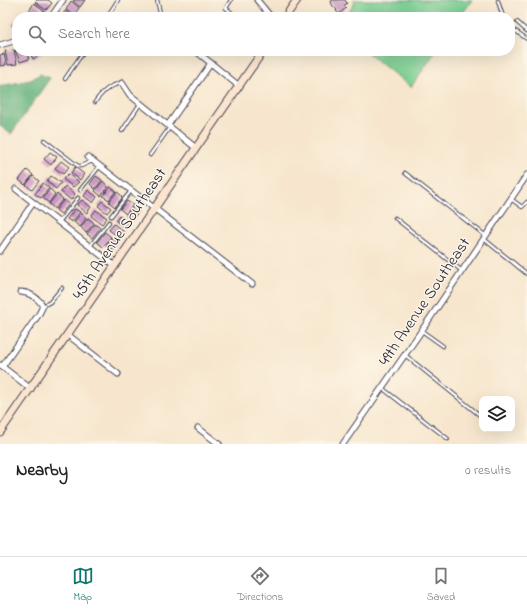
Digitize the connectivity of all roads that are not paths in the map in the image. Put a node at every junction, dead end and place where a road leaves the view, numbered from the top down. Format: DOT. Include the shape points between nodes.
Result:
graph roads {
  1 [pos="63,0"];
  2 [pos="118,0"];
  3 [pos="157,0"];
  4 [pos="231,0"];
  5 [pos="257,0"];
  6 [pos="297,0"];
  7 [pos="498,1"];
  8 [pos="55,12"];
  9 [pos="110,12"];
  10 [pos="160,12"];
  11 [pos="231,12"];
  12 [pos="267,12"];
  13 [pos="289,12"];
  14 [pos="501,12"];
  15 [pos="517,22"];
  16 [pos="515,31"];
  17 [pos="527,31"];
  18 [pos="527,40"];
  19 [pos="12,41"];
  20 [pos="0,45"];
  21 [pos="81,56"];
  22 [pos="202,56"];
  23 [pos="260,56"];
  24 [pos="211,64"];
  25 [pos="65,79"];
  26 [pos="122,83"];
  27 [pos="239,86"];
  28 [pos="95,102"];
  29 [pos="141,104"];
  30 [pos="169,126"];
  31 [pos="122,130"];
  32 [pos="44,140"];
  33 [pos="196,148"];
  34 [pos="150,155"];
  35 [pos="90,159"];
  36 [pos="100,166"];
  37 [pos="405,173"];
  38 [pos="526,178"];
  39 [pos="16,189"];
  40 [pos="80,190"];
  41 [pos="131,190"];
  42 [pos="78,198"];
  43 [pos="511,199"];
  44 [pos="527,202"];
  45 [pos="33,203"];
  46 [pos="154,209"];
  47 [pos="111,216"];
  48 [pos="395,218"];
  49 [pos="109,222"];
  50 [pos="59,223"];
  51 [pos="485,237"];
  52 [pos="90,247"];
  53 [pos="0,251"];
  54 [pos="115,266"];
  55 [pos="462,271"];
  56 [pos="527,274"];
  57 [pos="252,284"];
  58 [pos="62,288"];
  59 [pos="21,292"];
  60 [pos="43,306"];
  61 [pos="422,330"];
  62 [pos="68,335"];
  63 [pos="443,346"];
  64 [pos="405,355"];
  65 [pos="1,366"];
  66 [pos="118,374"];
  67 [pos="381,388"];
  68 [pos="31,389"];
  69 [pos="479,416"];
  70 [pos="198,428"];
  71 [pos="0,432"];
  72 [pos="448,439"];
  73 [pos="345,443"];
  74 [pos="219,444"];
  1 -- 8 [label="street"];
  2 -- 9 [label="lane"];
  3 -- 10 [label="lane"];
  4 -- 11 [label="lane" via="226,8"];
  5 -- 12 [label="street"];
  6 -- 13 [label="street"];
  7 -- 14 [label="lane"];
  15 -- 17 [label="lane"];
  16 -- 18 [label="lane"];
  19 -- 20 [label="street"];
  21 -- 25 [label="lane"];
  22 -- 24 [label="street"];
  23 -- 27 [label="street, 45th Avenue Southeast"];
  24 -- 27 [label="street"];
  24 -- 30 [label="street"];
  26 -- 28 [label="lane" via="107,88"];
  26 -- 29 [label="street" via="130,95"];
  27 -- 33 [label="street, 45th Avenue Southeast"];
  29 -- 30 [label="street"];
  29 -- 31 [label="lane"];
  30 -- 33 [label="street"];
  30 -- 34 [label="lane"];
  32 -- 35 [label="lane" via="78,166"];
  33 -- 46 [label="street, 45th Avenue Southeast"];
  35 -- 36 [label="street"];
  36 -- 40 [label="lane"];
  36 -- 41 [label="street"];
  37 -- 51 [label="lane"];
  38 -- 43 [label="street, 49th Avenue Southeast"];
  39 -- 45 [label="street"];
  41 -- 46 [label="street"];
  41 -- 47 [label="lane"];
  42 -- 50 [label="lane"];
  43 -- 44 [label="lane" via="522,207"];
  43 -- 51 [label="street, 49th Avenue Southeast"];
  45 -- 50 [label="street"];
  45 -- 53 [label="street"];
  46 -- 54 [label="street, 45th Avenue Southeast"];
  46 -- 57 [label="street"];
  48 -- 55 [label="lane"];
  49 -- 52 [label="lane"];
  50 -- 52 [label="street"];
  51 -- 55 [label="street, 49th Avenue Southeast"];
  51 -- 56 [label="lane"];
  52 -- 54 [label="street"];
  54 -- 62 [label="street, 45th Avenue Southeast"];
  55 -- 61 [label="street, 49th Avenue Southeast"];
  58 -- 60 [label="lane"];
  59 -- 60 [label="street" via="29,293"];
  60 -- 65 [label="street"];
  61 -- 63 [label="lane"];
  61 -- 64 [label="street, 49th Avenue Southeast"];
  62 -- 66 [label="street"];
  62 -- 68 [label="street, 45th Avenue Southeast"];
  64 -- 67 [label="street, 49th Avenue Southeast"];
  64 -- 69 [label="lane"];
  65 -- 68 [label="street"];
  67 -- 72 [label="lane"];
  67 -- 73 [label="street, 49th Avenue Southeast"];
  68 -- 71 [label="street, 45th Avenue Southeast"];
  70 -- 74 [label="street"];
}
